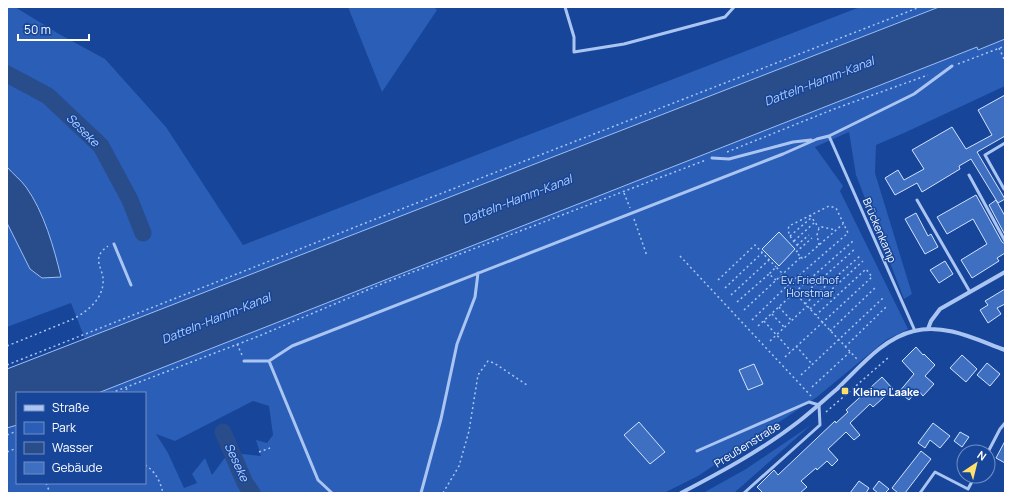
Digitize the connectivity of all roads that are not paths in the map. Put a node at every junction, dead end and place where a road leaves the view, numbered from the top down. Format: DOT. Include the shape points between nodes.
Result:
graph roads {
  1 [pos="566,7"];
  2 [pos="734,7"];
  3 [pos="952,66"];
  4 [pos="829,136"];
  5 [pos="817,139"];
  6 [pos="1005,143"];
  7 [pos="712,158"];
  8 [pos="969,175"];
  9 [pos="1005,188"];
  10 [pos="918,200"];
  11 [pos="1005,241"];
  12 [pos="114,244"];
  13 [pos="1005,272"];
  14 [pos="478,273"];
  15 [pos="131,285"];
  16 [pos="970,292"];
  17 [pos="928,329"];
  18 [pos="914,331"];
  19 [pos="1005,350"];
  20 [pos="244,361"];
  21 [pos="269,361"];
  22 [pos="819,405"];
  23 [pos="1005,423"];
  24 [pos="992,444"];
  25 [pos="697,451"];
  26 [pos="956,483"];
  27 [pos="958,484"];
  28 [pos="971,484"];
  29 [pos="332,493"];
  30 [pos="421,493"];
  31 [pos="681,493"];
  32 [pos="744,493"];
  33 [pos="920,493"];
  1 -- 2 [label="lane" via="574,37 574,52 624,44 725,17"];
  3 -- 4 [label="lane" via="914,94"];
  4 -- 5 [label="lane"];
  4 -- 18 [label="lane, Brückenkamp"];
  5 -- 7 [label="lane" via="793,142 729,159"];
  5 -- 14 [label="lane"];
  6 -- 9 [label="lane" via="985,155"];
  8 -- 11 [label="lane"];
  10 -- 16 [label="lane"];
  12 -- 15 [label="lane"];
  13 -- 16 [label="street"];
  14 -- 21 [label="lane" via="292,346"];
  14 -- 30 [label="lane" via="476,297 457,344 441,419"];
  16 -- 17 [label="street" via="940,309"];
  17 -- 18 [label="street, Preußenstraße"];
  17 -- 19 [label="street, Preußenstraße" via="954,332"];
  18 -- 22 [label="street, Preußenstraße" via="886,344"];
  20 -- 21 [label="lane"];
  21 -- 29 [label="lane" via="318,480"];
  22 -- 25 [label="lane, Preußenstraße" via="809,402"];
  22 -- 31 [label="street, Preußenstraße" via="773,441"];
  22 -- 32 [label="lane" via="820,425"];
  23 -- 24 [label="lane"];
  26 -- 33 [label="lane" via="935,472"];
  27 -- 28 [label="lane" via="968,489"];
}
